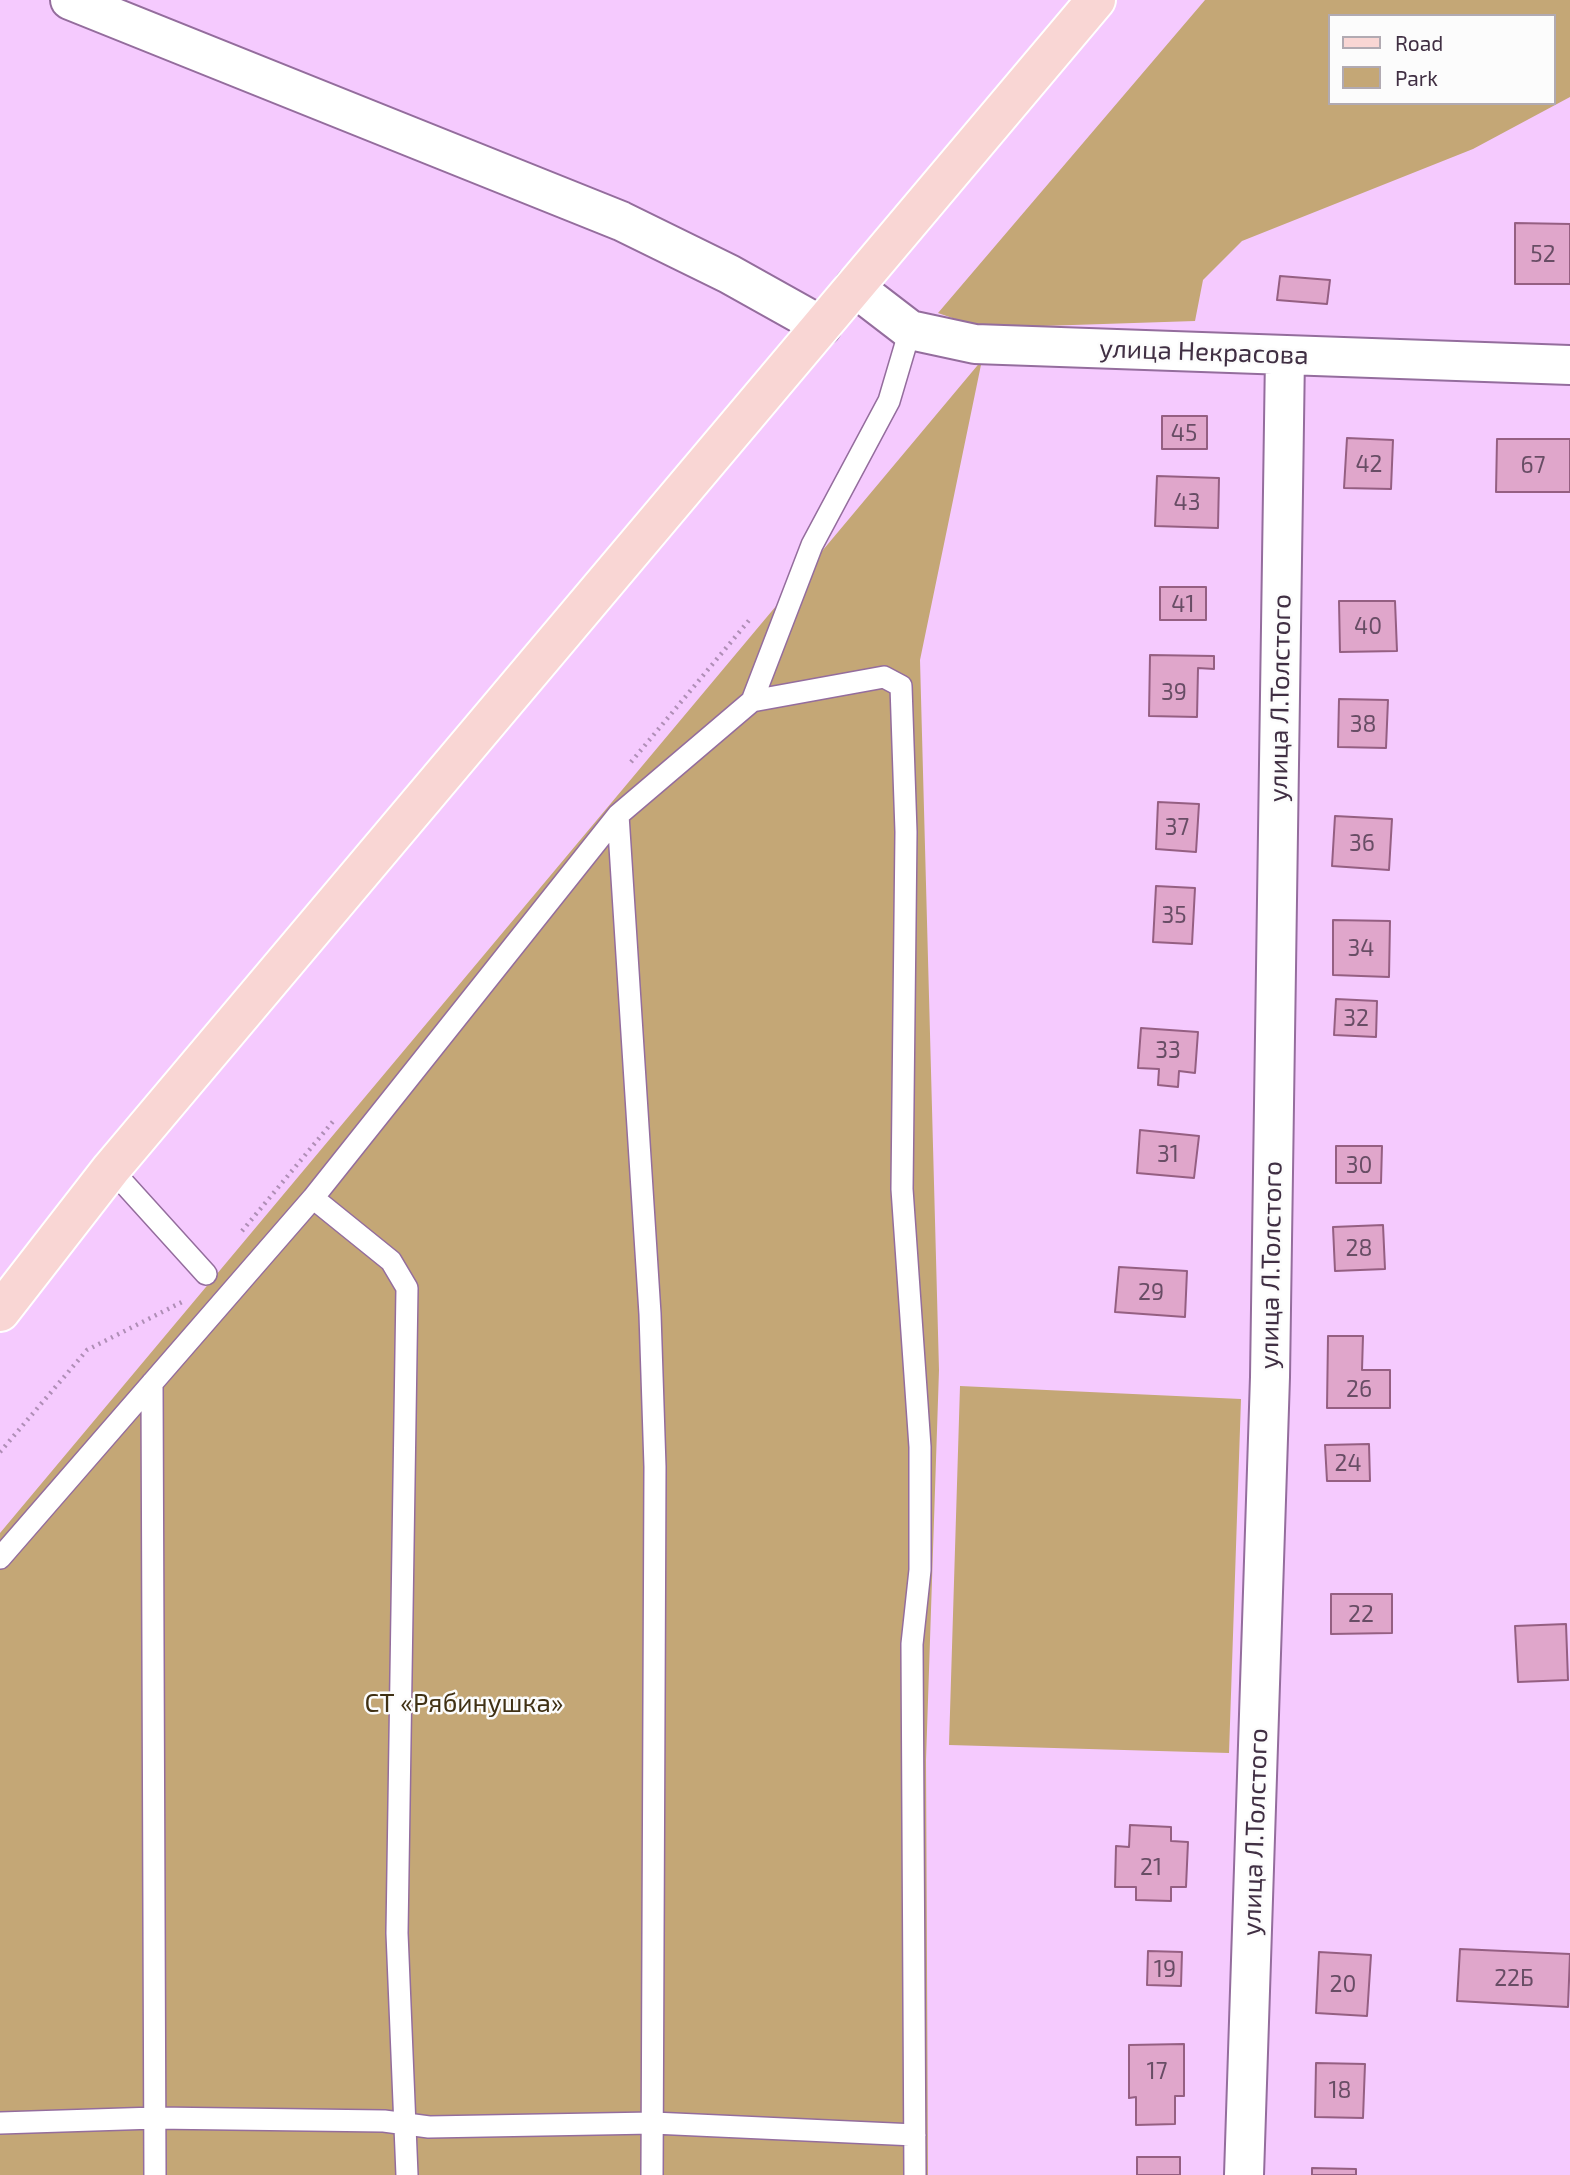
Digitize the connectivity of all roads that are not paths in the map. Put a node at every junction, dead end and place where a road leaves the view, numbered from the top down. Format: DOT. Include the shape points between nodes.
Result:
graph roads {
  1 [pos="70,0"];
  2 [pos="1096,0"];
  3 [pos="855,287"];
  4 [pos="822,326"];
  5 [pos="910,330"];
  6 [pos="1285,355"];
  7 [pos="1570,365"];
  8 [pos="752,701"];
  9 [pos="618,815"];
  10 [pos="111,1169"];
  11 [pos="313,1198"];
  12 [pos="206,1274"];
  13 [pos="0,1312"];
  14 [pos="152,1383"];
  15 [pos="0,1558"];
  16 [pos="155,2118"];
  17 [pos="0,2123"];
  18 [pos="653,2123"];
  19 [pos="407,2124"];
  20 [pos="915,2135"];
  21 [pos="155,2175"];
  22 [pos="407,2175"];
  23 [pos="652,2175"];
  24 [pos="915,2175"];
  25 [pos="1244,2175"];
  1 -- 4 [label="street" via="621,221"];
  2 -- 3 [label="main road"];
  3 -- 4 [label="main road"];
  3 -- 5 [label="street, улица Некрасова"];
  4 -- 10 [label="main road"];
  5 -- 6 [label="street, улица Некрасова" via="975,344"];
  5 -- 8 [label="lane" via="889,401 812,545"];
  6 -- 7 [label="street, улица Некрасова"];
  6 -- 25 [label="street, улица Л.Толстого" via="1270,1377"];
  8 -- 9 [label="lane"];
  8 -- 20 [label="lane" via="884,677 901,686 906,832 902,1189 920,1447 920,1570 912,1644"];
  9 -- 11 [label="lane"];
  9 -- 18 [label="lane" via="650,1314 655,1467"];
  10 -- 12 [label="lane"];
  10 -- 13 [label="main road"];
  11 -- 14 [label="lane"];
  11 -- 19 [label="lane" via="391,1261 407,1288 397,1933"];
  14 -- 15 [label="lane"];
  14 -- 16 [label="lane"];
  16 -- 17 [label="lane"];
  16 -- 19 [label="lane"];
  16 -- 21 [label="lane"];
  18 -- 19 [label="lane"];
  18 -- 20 [label="lane"];
  18 -- 23 [label="lane"];
  19 -- 22 [label="lane"];
  20 -- 24 [label="lane"];
}
